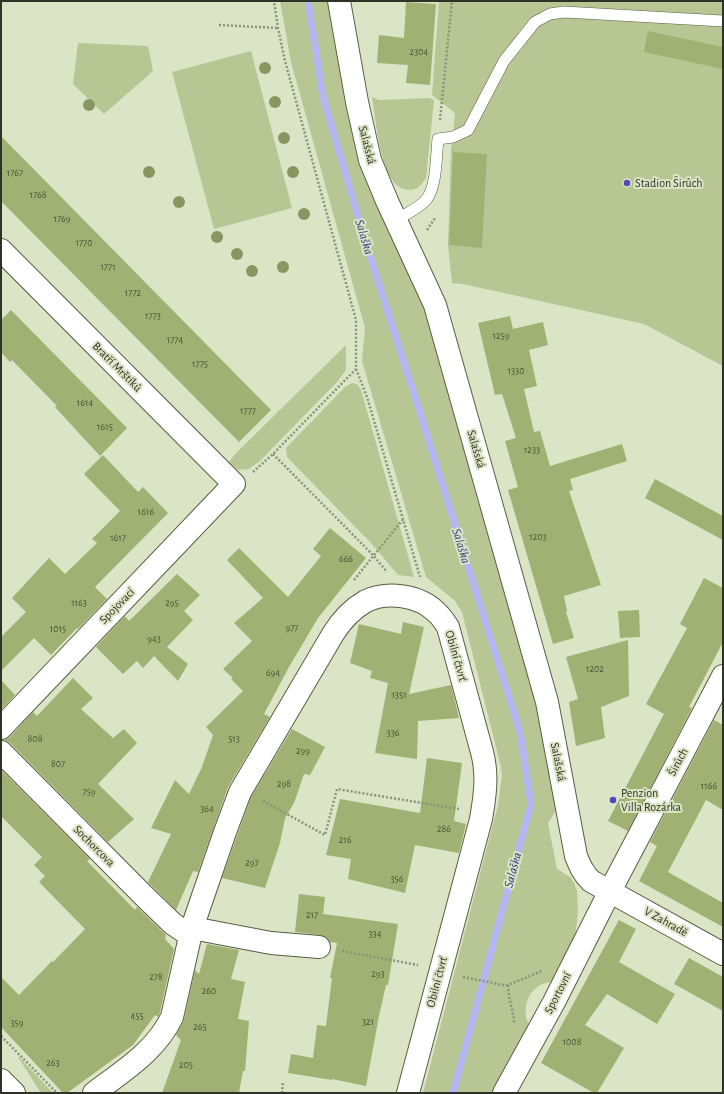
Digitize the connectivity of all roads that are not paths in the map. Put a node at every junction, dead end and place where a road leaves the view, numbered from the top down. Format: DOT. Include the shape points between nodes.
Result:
graph roads {
  1 [pos="339,1"];
  2 [pos="723,21"];
  3 [pos="396,220"];
  4 [pos="1,250"];
  5 [pos="234,484"];
  6 [pos="723,676"];
  7 [pos="1,728"];
  8 [pos="1,752"];
  9 [pos="610,891"];
  10 [pos="192,932"];
  11 [pos="319,947"];
  12 [pos="723,954"];
  13 [pos="1,1080"];
  14 [pos="14,1093"];
  15 [pos="94,1093"];
  16 [pos="408,1093"];
  17 [pos="504,1093"];
  1 -- 3 [label="street, Salašská" via="355,95 370,160"];
  2 -- 3 [label="lane" via="564,12 550,14 535,22 504,61 468,130 453,137 438,139 430,195 420,205"];
  3 -- 9 [label="street, Salašská" via="435,304 547,702 576,856 590,881"];
  4 -- 5 [label="street, Bratří Mrštíků"];
  5 -- 7 [label="street, Spojovací"];
  6 -- 9 [label="street, Širůch"];
  8 -- 10 [label="street, Sochorcova" via="173,924"];
  9 -- 12 [label="street, V Zahradě"];
  9 -- 17 [label="street, Sportovní"];
  10 -- 11 [label="street"];
  10 -- 15 [label="street, Obilní čtvrť" via="172,1017 167,1028 143,1056"];
  10 -- 16 [label="street, Obilní čtvrť" via="242,789 343,620 373,599 390,596 417,600 436,611 448,627 485,762 486,785 482,813"];
  13 -- 14 [label="street"];
}
